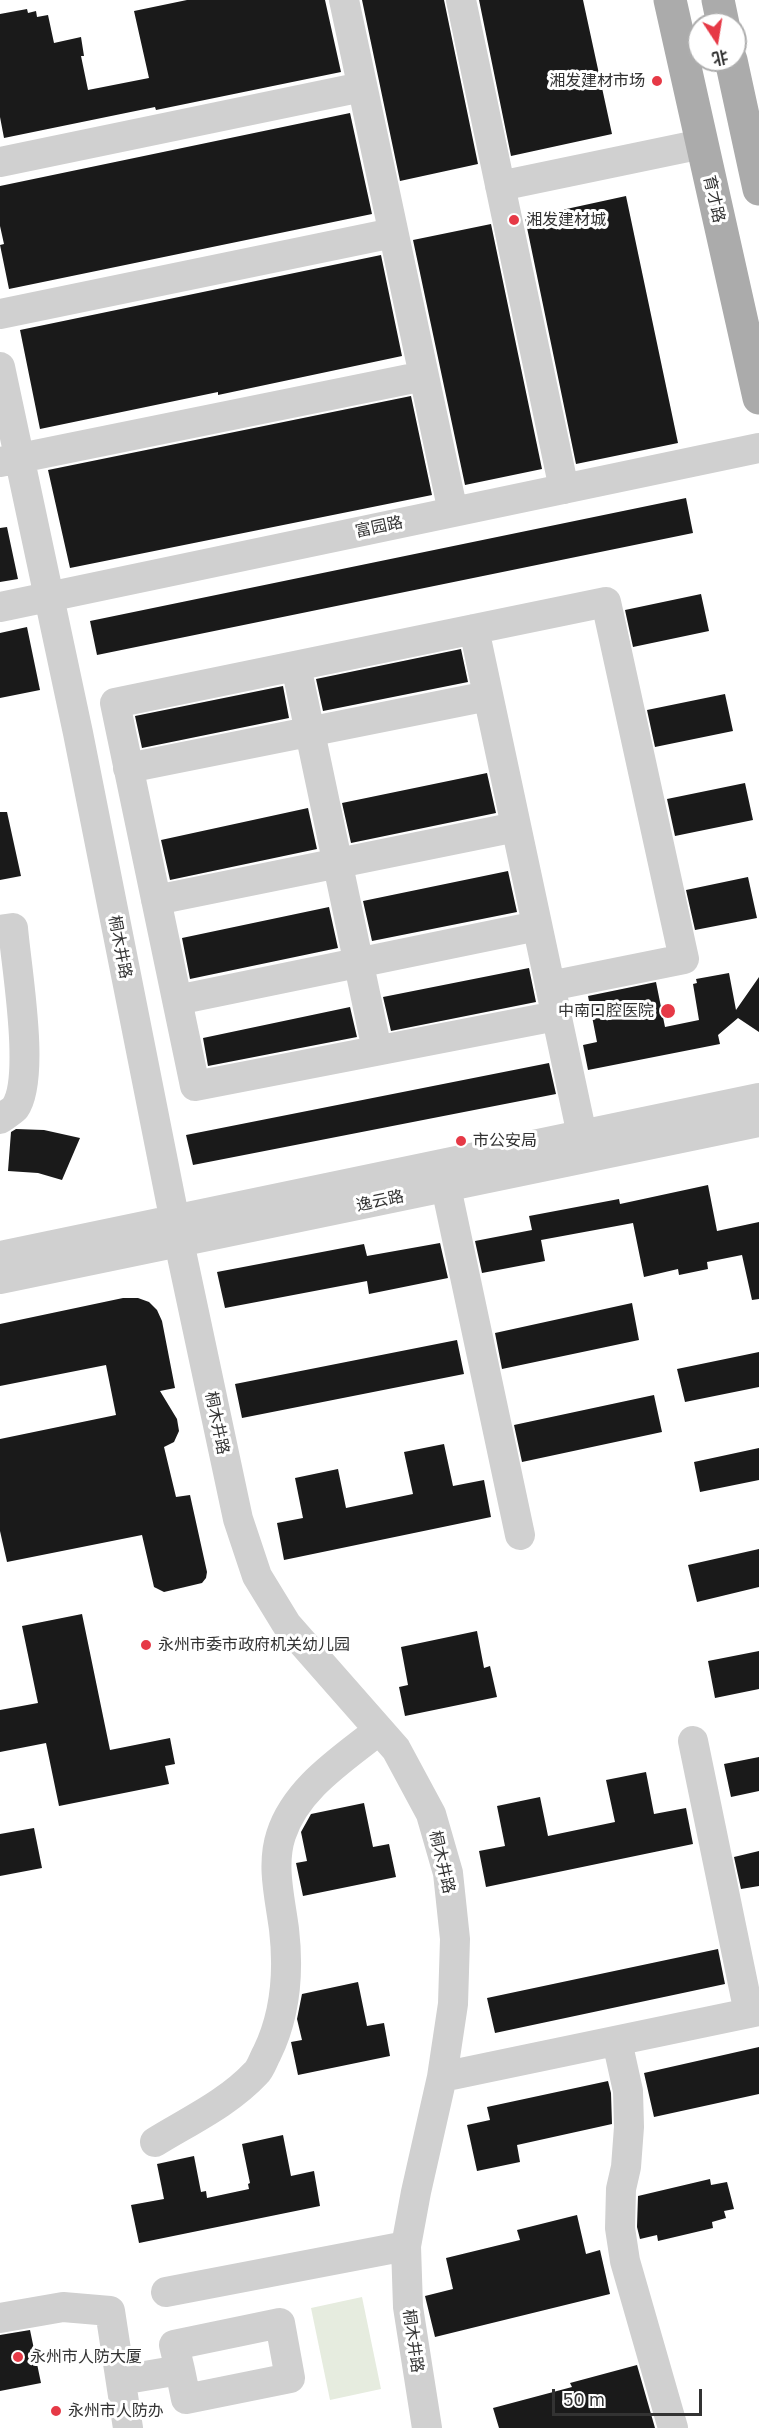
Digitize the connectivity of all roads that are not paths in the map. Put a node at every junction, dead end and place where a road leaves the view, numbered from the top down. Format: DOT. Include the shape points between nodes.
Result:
graph roads {
  1 [pos="344,0"];
  2 [pos="461,0"];
  3 [pos="670,0"];
  4 [pos="736,72"];
  5 [pos="362,87"];
  6 [pos="750,102"];
  7 [pos="702,144"];
  8 [pos="0,162"];
  9 [pos="500,186"];
  10 [pos="759,189"];
  11 [pos="393,233"];
  12 [pos="0,314"];
  13 [pos="0,367"];
  14 [pos="424,376"];
  15 [pos="759,398"];
  16 [pos="759,448"];
  17 [pos="10,460"];
  18 [pos="564,489"];
  19 [pos="453,512"];
  20 [pos="49,597"];
  21 [pos="0,607"];
  22 [pos="474,629"];
  23 [pos="296,666"];
  24 [pos="489,696"];
  25 [pos="310,732"];
  26 [pos="128,768"];
  27 [pos="516,827"];
  28 [pos="338,864"];
  29 [pos="156,900"];
  30 [pos="537,926"];
  31 [pos="0,930"];
  32 [pos="359,963"];
  33 [pos="550,986"];
  34 [pos="177,1000"];
  35 [pos="556,1016"];
  36 [pos="377,1050"];
  37 [pos="759,1098"];
  38 [pos="0,1119"];
  39 [pos="759,1122"];
  40 [pos="582,1135"];
  41 [pos="446,1187"];
  42 [pos="177,1231"];
  43 [pos="0,1256"];
  44 [pos="0,1279"];
  45 [pos="520,1534"];
  46 [pos="380,1730"];
  47 [pos="693,1741"];
  48 [pos="754,2012"];
  49 [pos="617,2041"];
  50 [pos="442,2078"];
  51 [pos="155,2142"];
  52 [pos="406,2246"];
  53 [pos="166,2292"];
  54 [pos="0,2318"];
  55 [pos="180,2370"];
  56 [pos="121,2380"];
  57 [pos="128,2428"];
  58 [pos="427,2428"];
  59 [pos="673,2428"];
  1 -- 5 [label="street"];
  2 -- 9 [label="street"];
  3 -- 7 [label="main road, 育才路"];
  4 -- 6 [label="main road"];
  5 -- 8 [label="street"];
  5 -- 11 [label="street"];
  6 -- 10 [label="main road"];
  7 -- 9 [label="street"];
  7 -- 15 [label="main road, 育才路"];
  9 -- 18 [label="street"];
  11 -- 12 [label="street"];
  11 -- 14 [label="street"];
  13 -- 17 [label="street, 桐木井路"];
  14 -- 17 [label="street"];
  14 -- 19 [label="street"];
  16 -- 18 [label="street, 富园路"];
  17 -- 20 [label="street, 桐木井路"];
  18 -- 19 [label="street, 富园路"];
  19 -- 20 [label="street, 富园路"];
  20 -- 21 [label="street, 富园路"];
  20 -- 42 [label="street, 桐木井路"];
  22 -- 23 [label="street"];
  22 -- 24 [label="street"];
  22 -- 33 [label="street" via="606,602 682,948 684,959"];
  23 -- 25 [label="street"];
  23 -- 26 [label="street" via="115,703"];
  24 -- 25 [label="street"];
  24 -- 27 [label="street"];
  25 -- 26 [label="street"];
  25 -- 28 [label="street"];
  26 -- 29 [label="street"];
  27 -- 28 [label="street"];
  27 -- 30 [label="street"];
  28 -- 29 [label="street"];
  28 -- 32 [label="street"];
  29 -- 34 [label="street"];
  30 -- 32 [label="street"];
  30 -- 33 [label="street"];
  31 -- 38 [label="street" via="13,928 25,1054 24,1083 15,1107"];
  32 -- 34 [label="street"];
  32 -- 36 [label="street"];
  33 -- 35 [label="street"];
  34 -- 36 [label="street" via="195,1086"];
  35 -- 36 [label="street"];
  35 -- 40 [label="street"];
  37 -- 40 [label="street, 逸云路"];
  39 -- 41 [label="street, 逸云路"];
  40 -- 42 [label="street, 逸云路"];
  41 -- 42 [label="street, 逸云路"];
  41 -- 45 [label="street"];
  42 -- 43 [label="street, 逸云路"];
  42 -- 44 [label="street, 逸云路"];
  42 -- 46 [label="street, 桐木井路" via="238,1520 257,1576 287,1625"];
  46 -- 50 [label="street, 桐木井路" via="396,1749 431,1814 448,1873 455,1939 453,2004"];
  46 -- 51 [label="street" via="318,1780 295,1806 281,1835 276,1870 286,1948 285,1992 276,2034 258,2072 228,2098"];
  47 -- 48 [label="street"];
  48 -- 49 [label="street"];
  49 -- 50 [label="street"];
  49 -- 59 [label="street" via="628,2091 630,2127 620,2228 625,2261"];
  50 -- 52 [label="street, 桐木井路"];
  52 -- 53 [label="street"];
  52 -- 58 [label="street, 桐木井路" via="408,2307"];
  54 -- 56 [label="street" via="63,2307 110,2311"];
  55 -- 56 [label="street"];
  56 -- 57 [label="street"];
}
